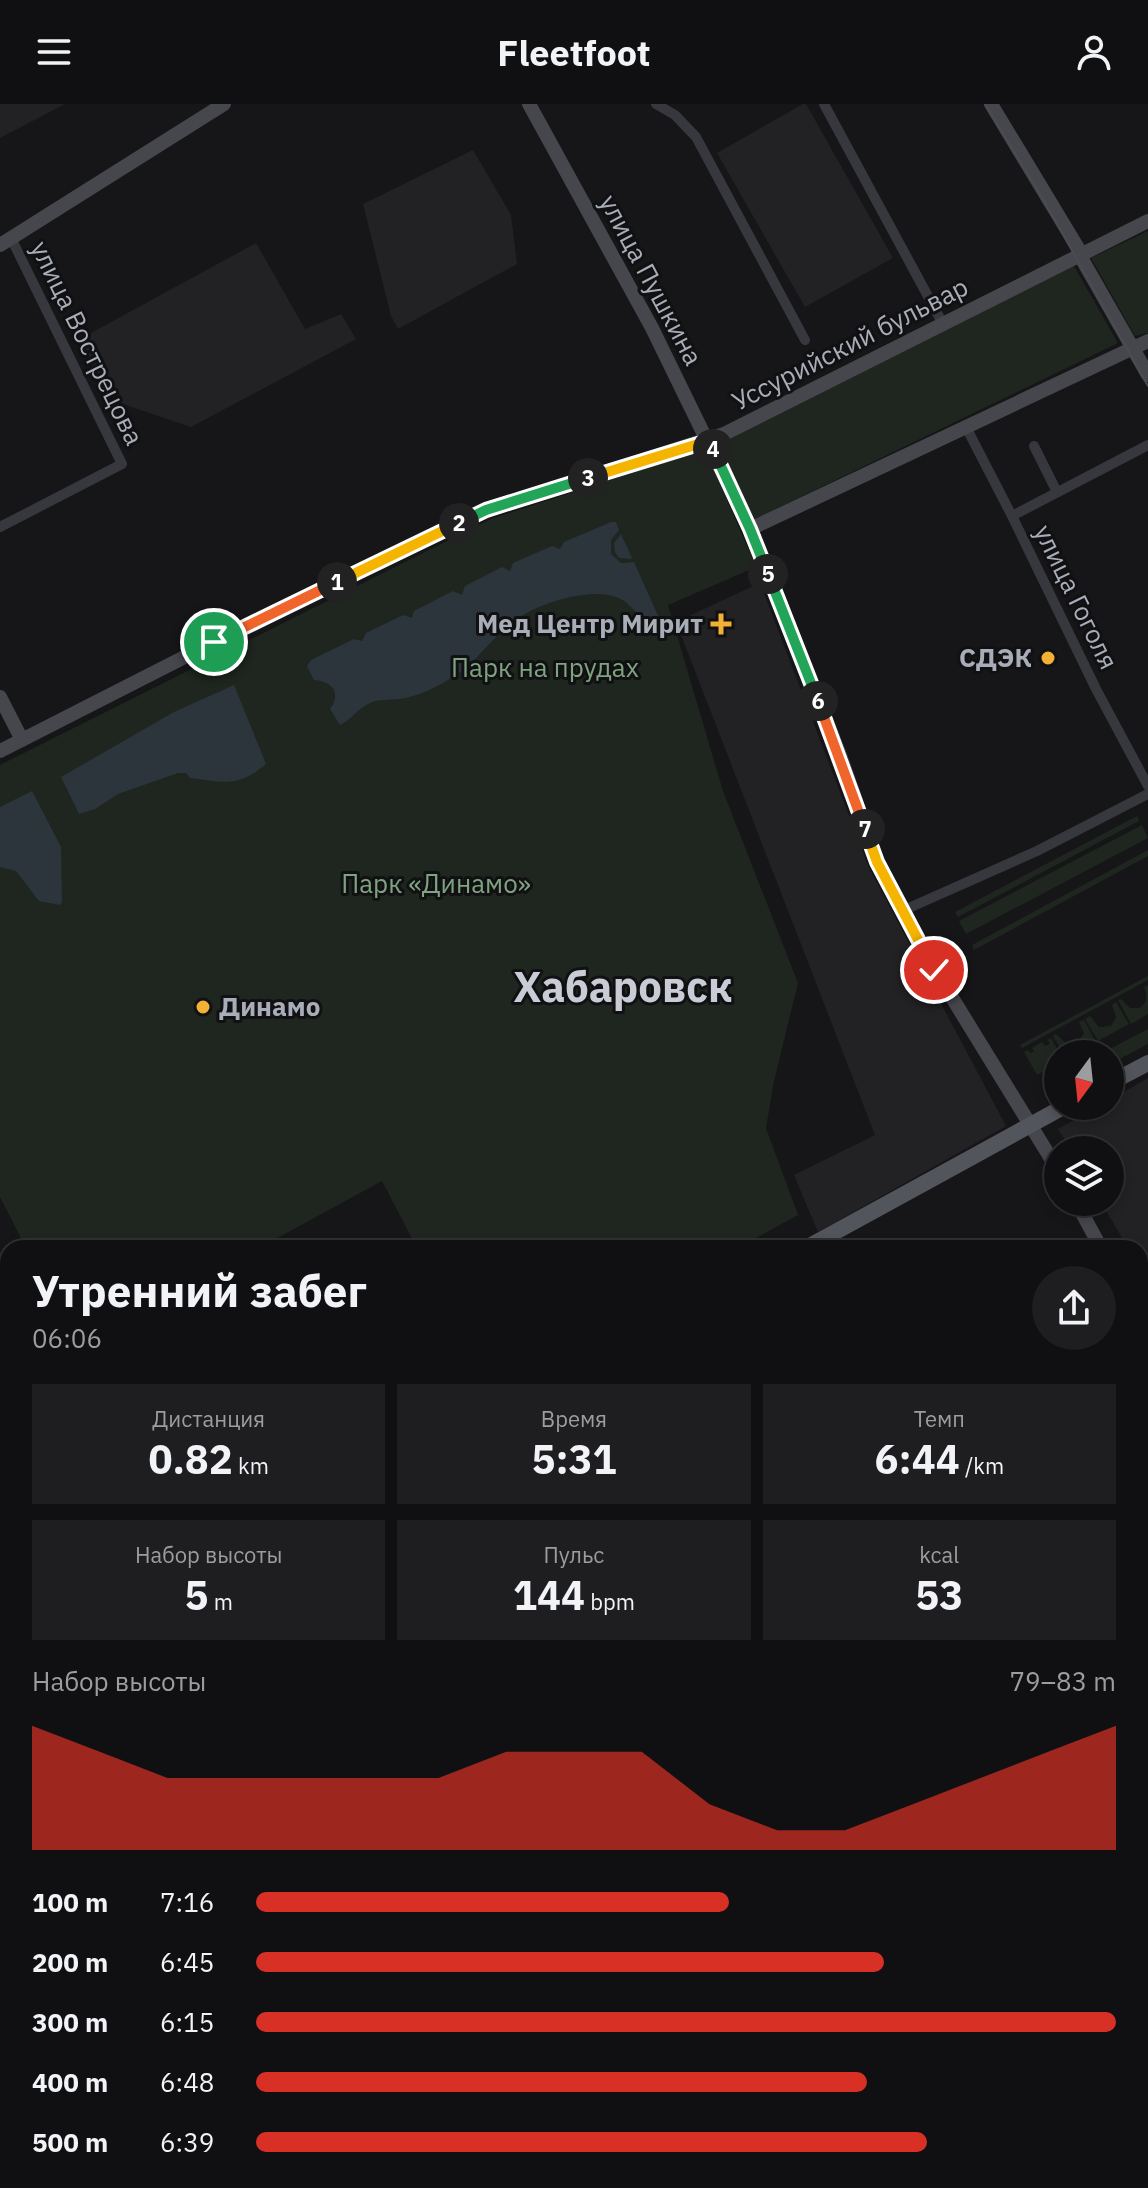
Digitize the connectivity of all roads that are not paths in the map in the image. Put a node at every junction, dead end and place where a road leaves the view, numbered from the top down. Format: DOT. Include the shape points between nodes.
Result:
graph roads {
  1 [pos="224,104"];
  2 [pos="529,104"];
  3 [pos="656,104"];
  4 [pos="824,104"];
  5 [pos="983,104"];
  6 [pos="991,104"];
  7 [pos="1148,221"];
  8 [pos="6,241"];
  9 [pos="1080,257"];
  10 [pos="943,324"];
  11 [pos="805,340"];
  12 [pos="1148,341"];
  13 [pos="1131,347"];
  14 [pos="1148,375"];
  15 [pos="966,427"];
  16 [pos="708,441"];
  17 [pos="1148,445"];
  18 [pos="1034,446"];
  19 [pos="1057,492"];
  20 [pos="1012,516"];
  21 [pos="0,527"];
  22 [pos="750,529"];
  23 [pos="0,697"];
  24 [pos="22,740"];
  25 [pos="0,751"];
  26 [pos="1148,786"];
  27 [pos="1148,794"];
  28 [pos="902,911"];
  29 [pos="1148,1063"];
  30 [pos="1124,1076"];
  31 [pos="1044,1118"];
  32 [pos="1031,1125"];
  33 [pos="1044,1147"];
  34 [pos="1084,1216"];
  35 [pos="821,1240"];
  36 [pos="1097,1240"];
  1 -- 8 [label="street"];
  2 -- 16 [label="street, улица Пушкина"];
  3 -- 11 [label="street" via="696,137"];
  4 -- 10 [label="street"];
  5 -- 9 [label="street"];
  6 -- 9 [label="street"];
  7 -- 9 [label="street, Уссурийский бульвар"];
  8 -- 21 [label="street, улица Вострецова" via="122,462"];
  9 -- 10 [label="street, Уссурийский бульвар"];
  9 -- 13 [label="street"];
  10 -- 16 [label="street, Уссурийский бульвар"];
  12 -- 13 [label="street"];
  13 -- 14 [label="street"];
  13 -- 15 [label="street"];
  15 -- 20 [label="street, улица Гоголя"];
  15 -- 22 [label="street"];
  16 -- 22 [label="street, улица Пушкина"];
  16 -- 24 [label="street, Уссурийский бульвар" via="486,510"];
  17 -- 19 [label="street"];
  18 -- 19 [label="street"];
  19 -- 20 [label="street"];
  20 -- 26 [label="street, улица Гоголя"];
  22 -- 28 [label="street, улица Пушкина" via="877,862"];
  23 -- 24 [label="street"];
  24 -- 25 [label="street, Уссурийский бульвар"];
  27 -- 28 [label="street"];
  28 -- 32 [label="street, улица Пушкина"];
  29 -- 30 [label="main road"];
  31 -- 32 [label="main road"];
  32 -- 33 [label="street, улица Пушкина"];
  32 -- 35 [label="main road"];
  34 -- 36 [label="street"];
}
